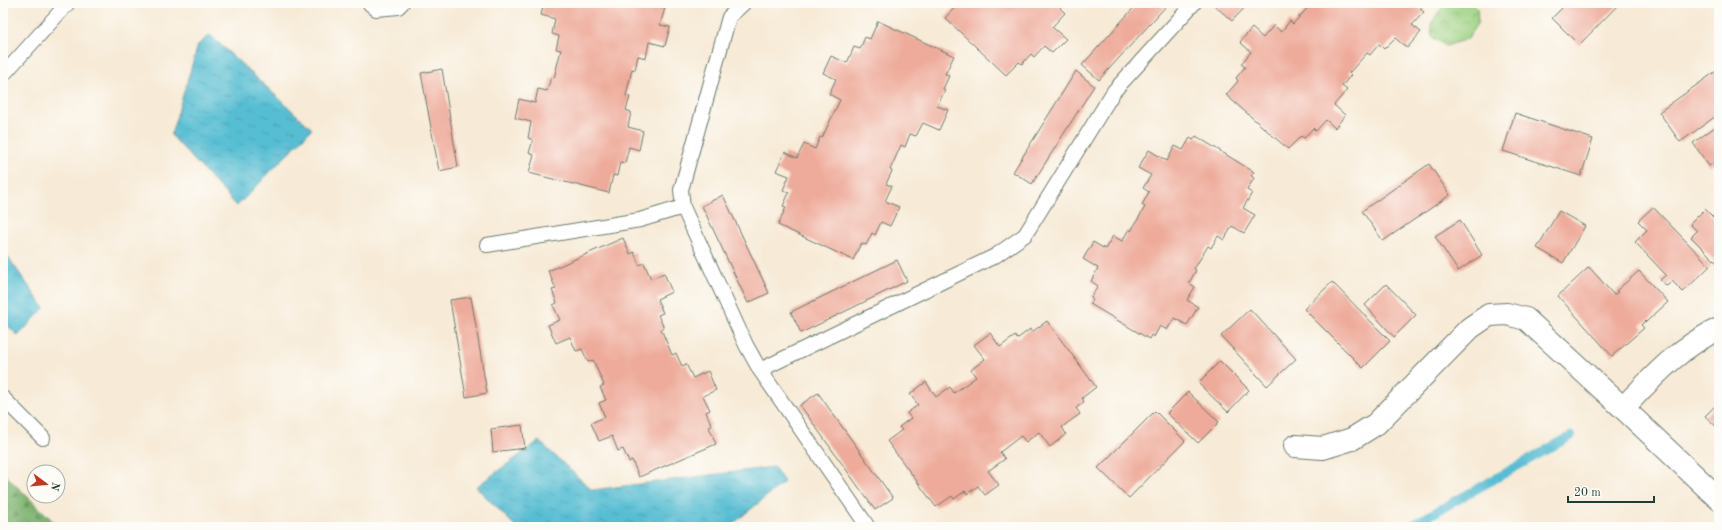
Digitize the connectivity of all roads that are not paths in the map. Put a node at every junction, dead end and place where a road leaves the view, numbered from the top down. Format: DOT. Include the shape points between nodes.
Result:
graph roads {
  1 [pos="68,3"];
  2 [pos="369,3"];
  3 [pos="402,3"];
  4 [pos="744,3"];
  5 [pos="1194,3"];
  6 [pos="3,75"];
  7 [pos="683,207"];
  8 [pos="487,245"];
  9 [pos="1719,329"];
  10 [pos="760,370"];
  11 [pos="3,398"];
  12 [pos="1623,408"];
  13 [pos="43,438"];
  14 [pos="1295,446"];
  15 [pos="1719,500"];
  16 [pos="868,527"];
  1 -- 6 [label="lane"];
  2 -- 3 [label="lane" via="376,9 398,7"];
  4 -- 7 [label="lane" via="729,17 681,190"];
  5 -- 10 [label="lane" via="1114,91 1025,235 995,256"];
  7 -- 8 [label="lane" via="640,220"];
  7 -- 10 [label="lane"];
  9 -- 12 [label="street" via="1682,350"];
  10 -- 16 [label="lane"];
  11 -- 13 [label="lane"];
  12 -- 14 [label="street" via="1526,319 1507,314 1489,315 1470,328 1376,424 1352,439 1323,448"];
  12 -- 15 [label="street"];
}
